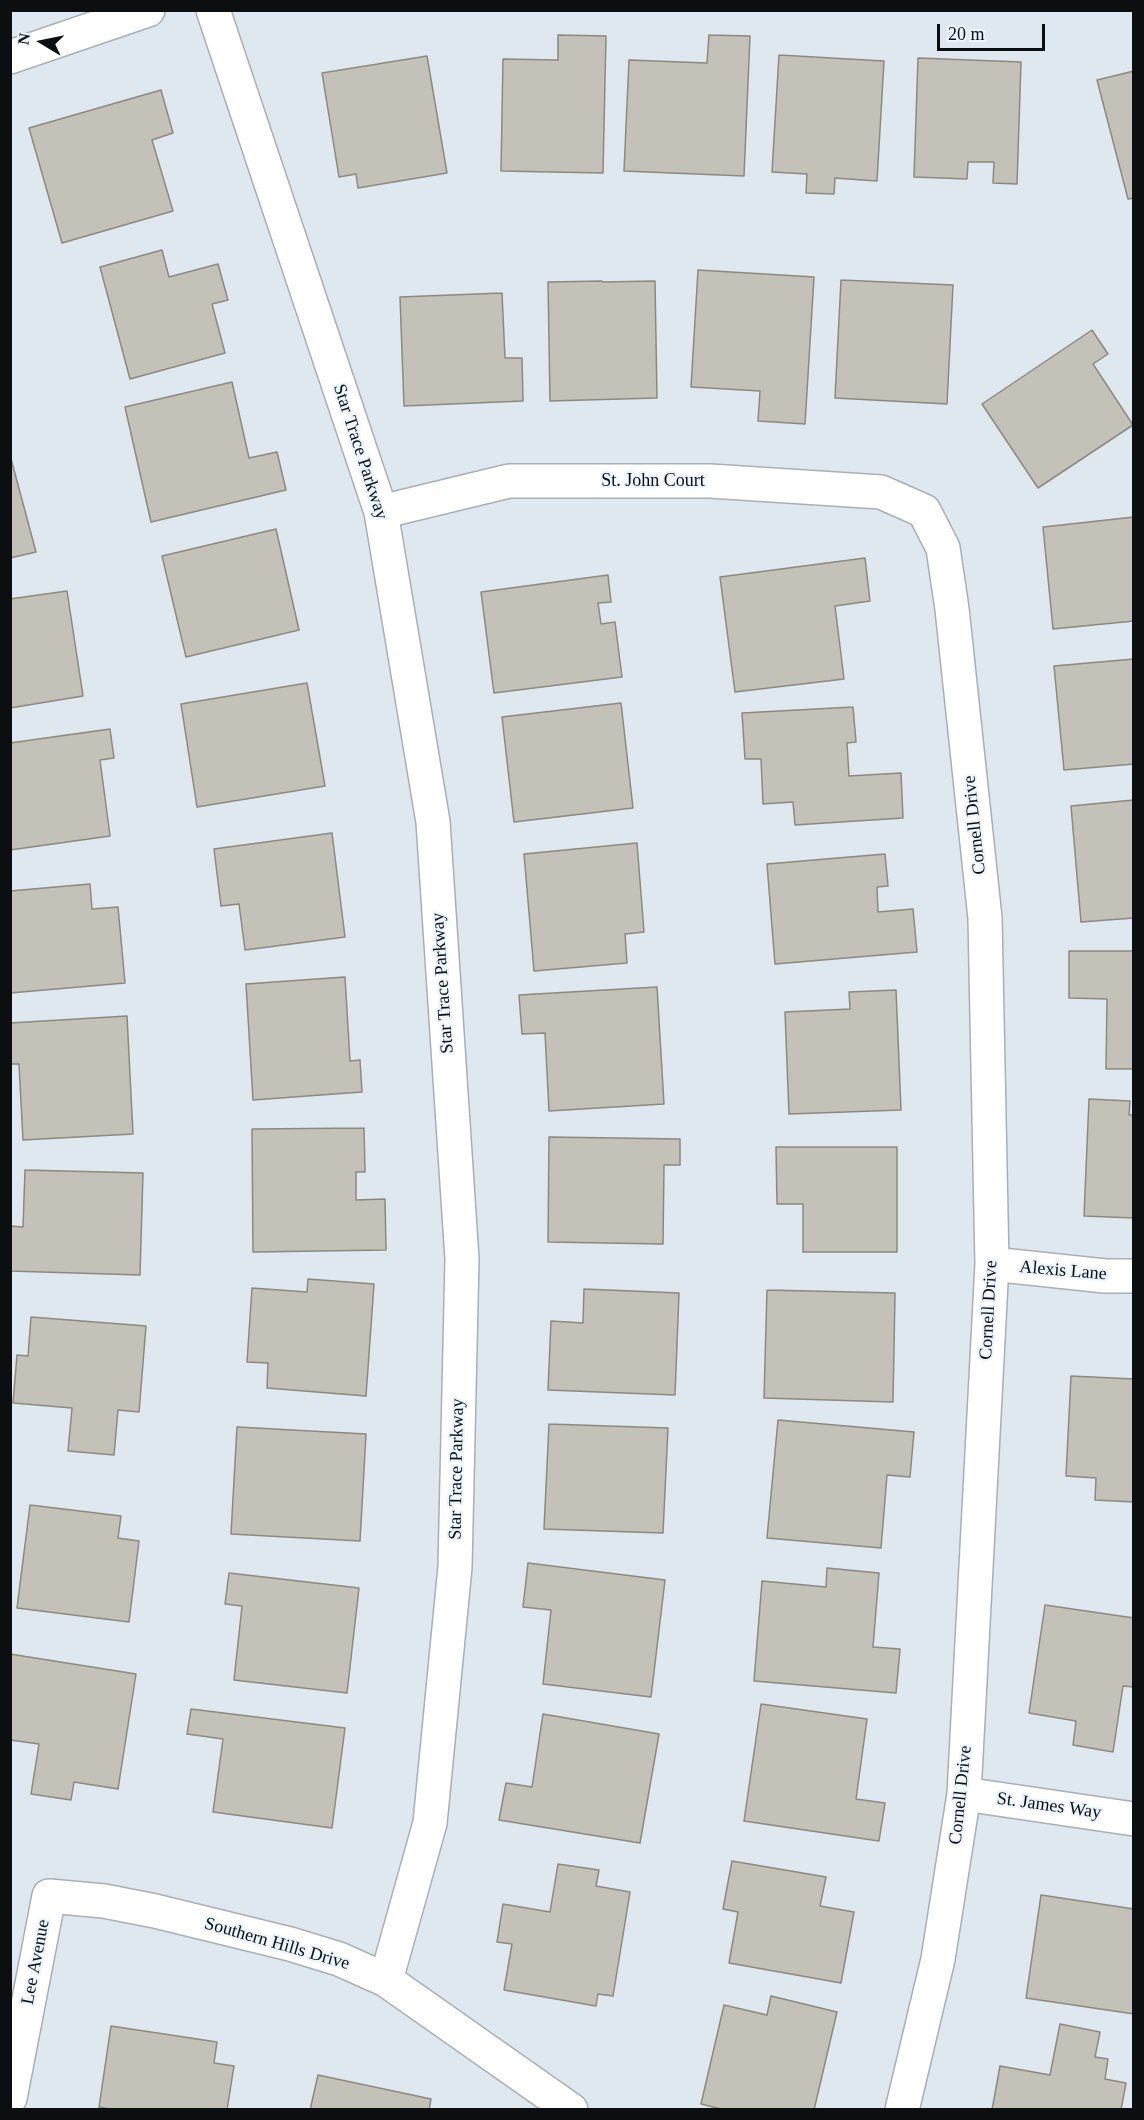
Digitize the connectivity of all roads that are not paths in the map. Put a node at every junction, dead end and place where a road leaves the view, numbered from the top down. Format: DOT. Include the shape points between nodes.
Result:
graph roads {
  1 [pos="148,10"];
  2 [pos="213,10"];
  3 [pos="10,57"];
  4 [pos="924,511"];
  5 [pos="381,512"];
  6 [pos="992,1264"];
  7 [pos="1134,1276"];
  8 [pos="964,1794"];
  9 [pos="1134,1819"];
  10 [pos="49,1896"];
  11 [pos="386,1980"];
  12 [pos="10,2098"];
  13 [pos="570,2109"];
  14 [pos="902,2109"];
  1 -- 3 [label="street"];
  2 -- 5 [label="street, Star Trace Parkway"];
  4 -- 5 [label="street, St. John Court" via="881,492 710,481 509,481"];
  4 -- 6 [label="street, Cornell Drive" via="943,548 985,918"];
  5 -- 11 [label="street, Star Trace Parkway" via="433,822 462,1259 455,1567 430,1823"];
  6 -- 7 [label="street, Alexis Lane"];
  6 -- 8 [label="street, Cornell Drive"];
  8 -- 9 [label="street, St. James Way"];
  8 -- 14 [label="street, Cornell Drive" via="938,1959"];
  10 -- 11 [label="street, Southern Hills Drive" via="104,1901 227,1928 339,1959"];
  10 -- 12 [label="street, Lee Avenue"];
  11 -- 13 [label="street, Southern Hills Drive"];
}
